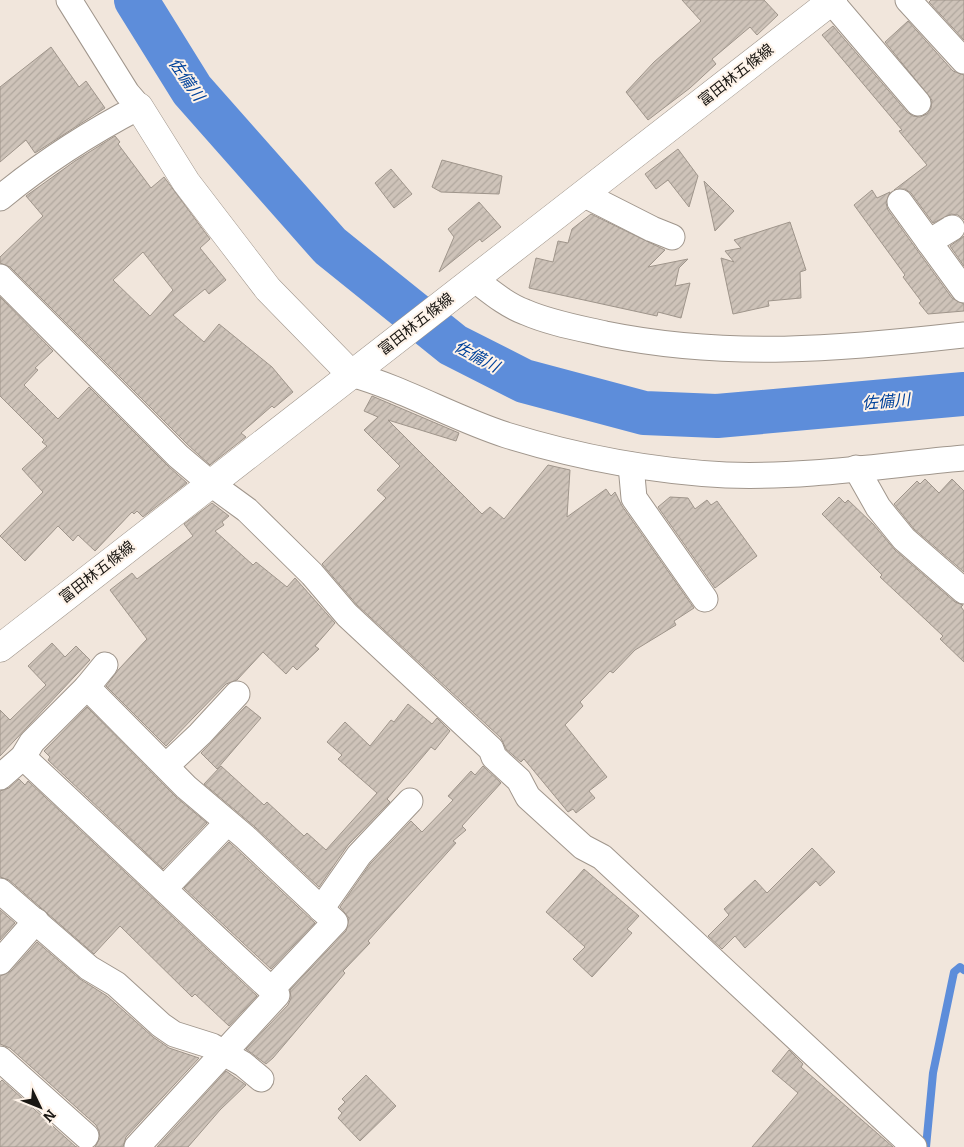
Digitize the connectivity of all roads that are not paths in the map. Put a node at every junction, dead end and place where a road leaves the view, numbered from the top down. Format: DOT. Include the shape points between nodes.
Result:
graph roads {
  1 [pos="69,0"];
  2 [pos="832,0"];
  3 [pos="908,0"];
  4 [pos="964,61"];
  5 [pos="918,103"];
  6 [pos="139,107"];
  7 [pos="584,194"];
  8 [pos="0,198"];
  9 [pos="900,202"];
  10 [pos="952,228"];
  11 [pos="672,237"];
  12 [pos="929,242"];
  13 [pos="0,277"];
  14 [pos="470,282"];
  15 [pos="964,290"];
  16 [pos="964,335"];
  17 [pos="358,368"];
  18 [pos="964,458"];
  19 [pos="631,465"];
  20 [pos="856,468"];
  21 [pos="210,483"];
  22 [pos="964,591"];
  23 [pos="705,599"];
  24 [pos="0,648"];
  25 [pos="105,665"];
  26 [pos="87,687"];
  27 [pos="237,694"];
  28 [pos="23,757"];
  29 [pos="166,766"];
  30 [pos="0,778"];
  31 [pos="410,800"];
  32 [pos="227,823"];
  33 [pos="164,889"];
  34 [pos="0,891"];
  35 [pos="321,908"];
  36 [pos="36,921"];
  37 [pos="0,962"];
  38 [pos="271,990"];
  39 [pos="224,1053"];
  40 [pos="0,1059"];
  41 [pos="261,1079"];
  42 [pos="86,1136"];
  43 [pos="137,1147"];
  44 [pos="914,1147"];
  1 -- 6 [label="street"];
  2 -- 5 [label="street"];
  2 -- 7 [label="main road, 富田林五條線"];
  3 -- 4 [label="street"];
  6 -- 8 [label="street" via="89,133 38,167"];
  6 -- 17 [label="main road" via="186,182 268,289"];
  7 -- 11 [label="street"];
  7 -- 14 [label="main road, 富田林五條線"];
  9 -- 12 [label="street"];
  10 -- 12 [label="street"];
  12 -- 15 [label="street"];
  13 -- 21 [label="street" via="178,456"];
  14 -- 16 [label="street" via="524,312 578,328 682,346 816,350"];
  14 -- 17 [label="main road, 富田林五條線"];
  17 -- 19 [label="street" via="456,416 506,434 571,453"];
  17 -- 21 [label="main road, 富田林五條線"];
  18 -- 20 [label="street"];
  19 -- 20 [label="street" via="727,475"];
  19 -- 23 [label="street" via="634,498"];
  20 -- 22 [label="street" via="878,507 904,539"];
  21 -- 24 [label="main road, 富田林五條線"];
  21 -- 44 [label="street" via="247,510 312,574 347,616 490,749 494,757 520,780 528,797 583,847 602,857"];
  25 -- 26 [label="street"];
  26 -- 28 [label="street" via="32,742"];
  26 -- 29 [label="street"];
  27 -- 29 [label="street"];
  28 -- 30 [label="street"];
  28 -- 33 [label="street"];
  29 -- 32 [label="street"];
  31 -- 35 [label="street" via="359,855"];
  32 -- 33 [label="street"];
  32 -- 35 [label="street"];
  33 -- 38 [label="street"];
  34 -- 36 [label="street"];
  35 -- 38 [label="street" via="335,922"];
  36 -- 37 [label="street"];
  36 -- 39 [label="street" via="89,968 116,984 161,1025 174,1034"];
  38 -- 39 [label="street" via="277,995"];
  39 -- 41 [label="street"];
  39 -- 43 [label="street"];
  40 -- 42 [label="street"];
}
